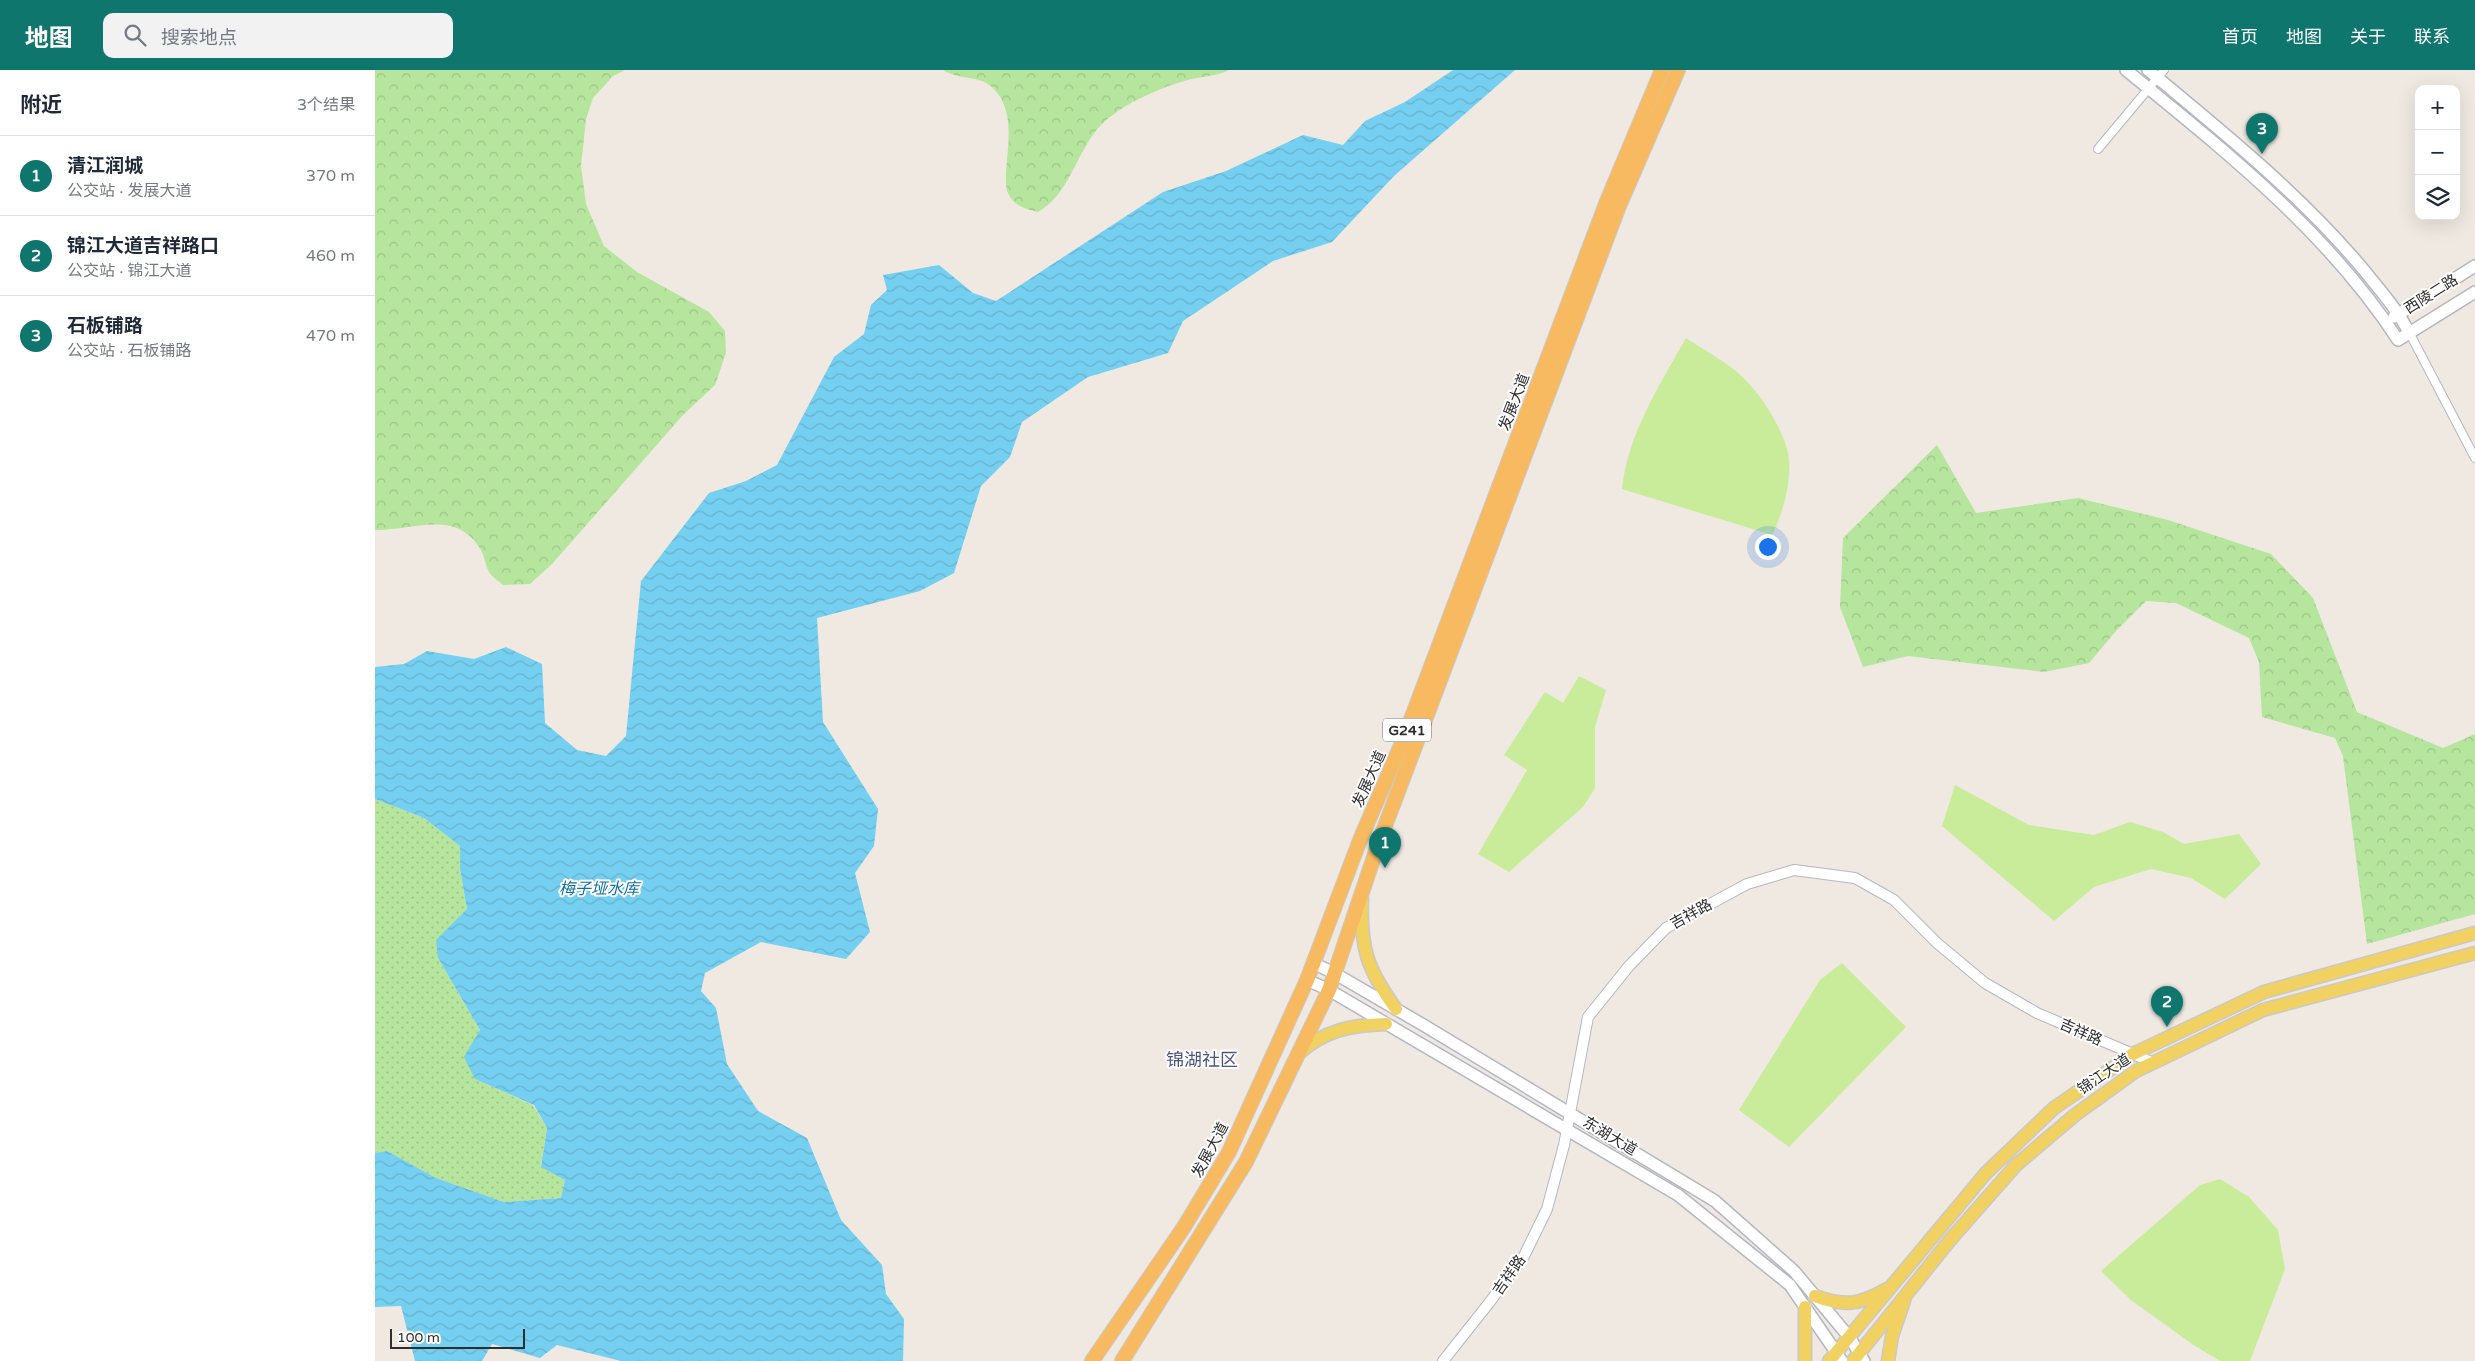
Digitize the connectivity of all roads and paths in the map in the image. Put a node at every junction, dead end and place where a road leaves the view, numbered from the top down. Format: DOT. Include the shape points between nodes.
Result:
graph roads {
  1 [pos="1662,70"];
  2 [pos="1678,70"];
  3 [pos="2125,70"];
  4 [pos="2156,72"];
  5 [pos="2148,88"];
  6 [pos="2098,150"];
  7 [pos="2475,266"];
  8 [pos="2475,292"];
  9 [pos="2399,314"];
  10 [pos="2386,321"];
  11 [pos="2409,334"];
  12 [pos="2475,458"];
  13 [pos="1363,889"];
  14 [pos="2475,933"];
  15 [pos="2475,953"];
  16 [pos="1313,962"];
  17 [pos="1335,973"];
  18 [pos="1307,980"];
  19 [pos="1329,990"];
  20 [pos="1396,1009"];
  21 [pos="1386,1024"];
  22 [pos="1299,1054"];
  23 [pos="2133,1054"];
  24 [pos="2154,1063"];
  25 [pos="1570,1112"];
  26 [pos="1567,1130"];
  27 [pos="1895,1284"];
  28 [pos="1906,1295"];
  29 [pos="1815,1296"];
  30 [pos="1805,1307"];
  31 [pos="1850,1338"];
  32 [pos="1836,1358"];
  33 [pos="1859,1358"];
  34 [pos="1092,1361"];
  35 [pos="1122,1361"];
  36 [pos="1443,1361"];
  37 [pos="1805,1361"];
  38 [pos="1888,1361"];
  1 -- 16 [label="highway, 发展大道 / G241" via="1607,200 1404,738"];
  2 -- 13 [label="highway, 发展大道 / G241" via="1619,206"];
  3 -- 5 [label="main road"];
  4 -- 5 [label="street"];
  4 -- 9 [label="main road" via="2270,173 2340,242"];
  5 -- 6 [label="street"];
  5 -- 10 [label="main road" via="2261,183 2330,252"];
  7 -- 9 [label="main road, 西陵二路"];
  8 -- 11 [label="main road, 西陵二路"];
  9 -- 10 [label="main road, 西陵二路"];
  9 -- 11 [label="main road"];
  10 -- 11 [label="main road, 西陵二路" via="2398,340"];
  11 -- 12 [label="street"];
  13 -- 17 [label="highway, 发展大道 / G241"];
  13 -- 20 [label="main road" via="1361,928 1366,958 1378,984"];
  14 -- 23 [label="main road, 锦江大道" via="2265,992"];
  15 -- 24 [label="main road, 锦江大道" via="2263,1010"];
  16 -- 17 [label="main road, 东湖大道"];
  16 -- 18 [label="highway, 发展大道 / G241"];
  17 -- 19 [label="highway, 发展大道 / G241"];
  17 -- 20 [label="main road, 东湖大道"];
  18 -- 19 [label="main road, 东湖大道"];
  18 -- 34 [label="highway, 发展大道 / G241" via="1229,1152 1184,1227"];
  19 -- 21 [label="main road, 东湖大道"];
  19 -- 22 [label="highway, 发展大道 / G241"];
  20 -- 25 [label="main road, 东湖大道"];
  21 -- 22 [label="main road" via="1342,1028 1313,1041"];
  21 -- 26 [label="main road, 东湖大道"];
  22 -- 35 [label="highway, 发展大道 / G241" via="1245,1162"];
  23 -- 24 [label="street, 吉祥路"];
  23 -- 25 [label="street, 吉祥路" via="2037,1013 1985,983 1937,943 1894,900 1855,878 1794,870 1747,884 1666,928 1629,966 1588,1017"];
  23 -- 27 [label="main road, 锦江大道" via="2054,1108 1993,1167"];
  24 -- 28 [label="main road, 锦江大道" via="2136,1071 2075,1115 2016,1165"];
  25 -- 26 [label="street, 吉祥路"];
  25 -- 29 [label="main road, 东湖大道" via="1715,1201 1794,1271"];
  26 -- 30 [label="main road, 东湖大道" via="1678,1195 1790,1285"];
  26 -- 36 [label="street, 吉祥路" via="1547,1209 1524,1256"];
  27 -- 29 [label="main road" via="1866,1301 1836,1303"];
  27 -- 31 [label="main road, 锦江大道"];
  28 -- 33 [label="main road, 锦江大道"];
  28 -- 38 [label="main road"];
  29 -- 31 [label="main road, 东湖大道"];
  30 -- 32 [label="main road, 东湖大道"];
  30 -- 37 [label="main road"];
  31 -- 32 [label="main road, 锦江大道"];
  31 -- 33 [label="main road, 东湖大道"];
}
